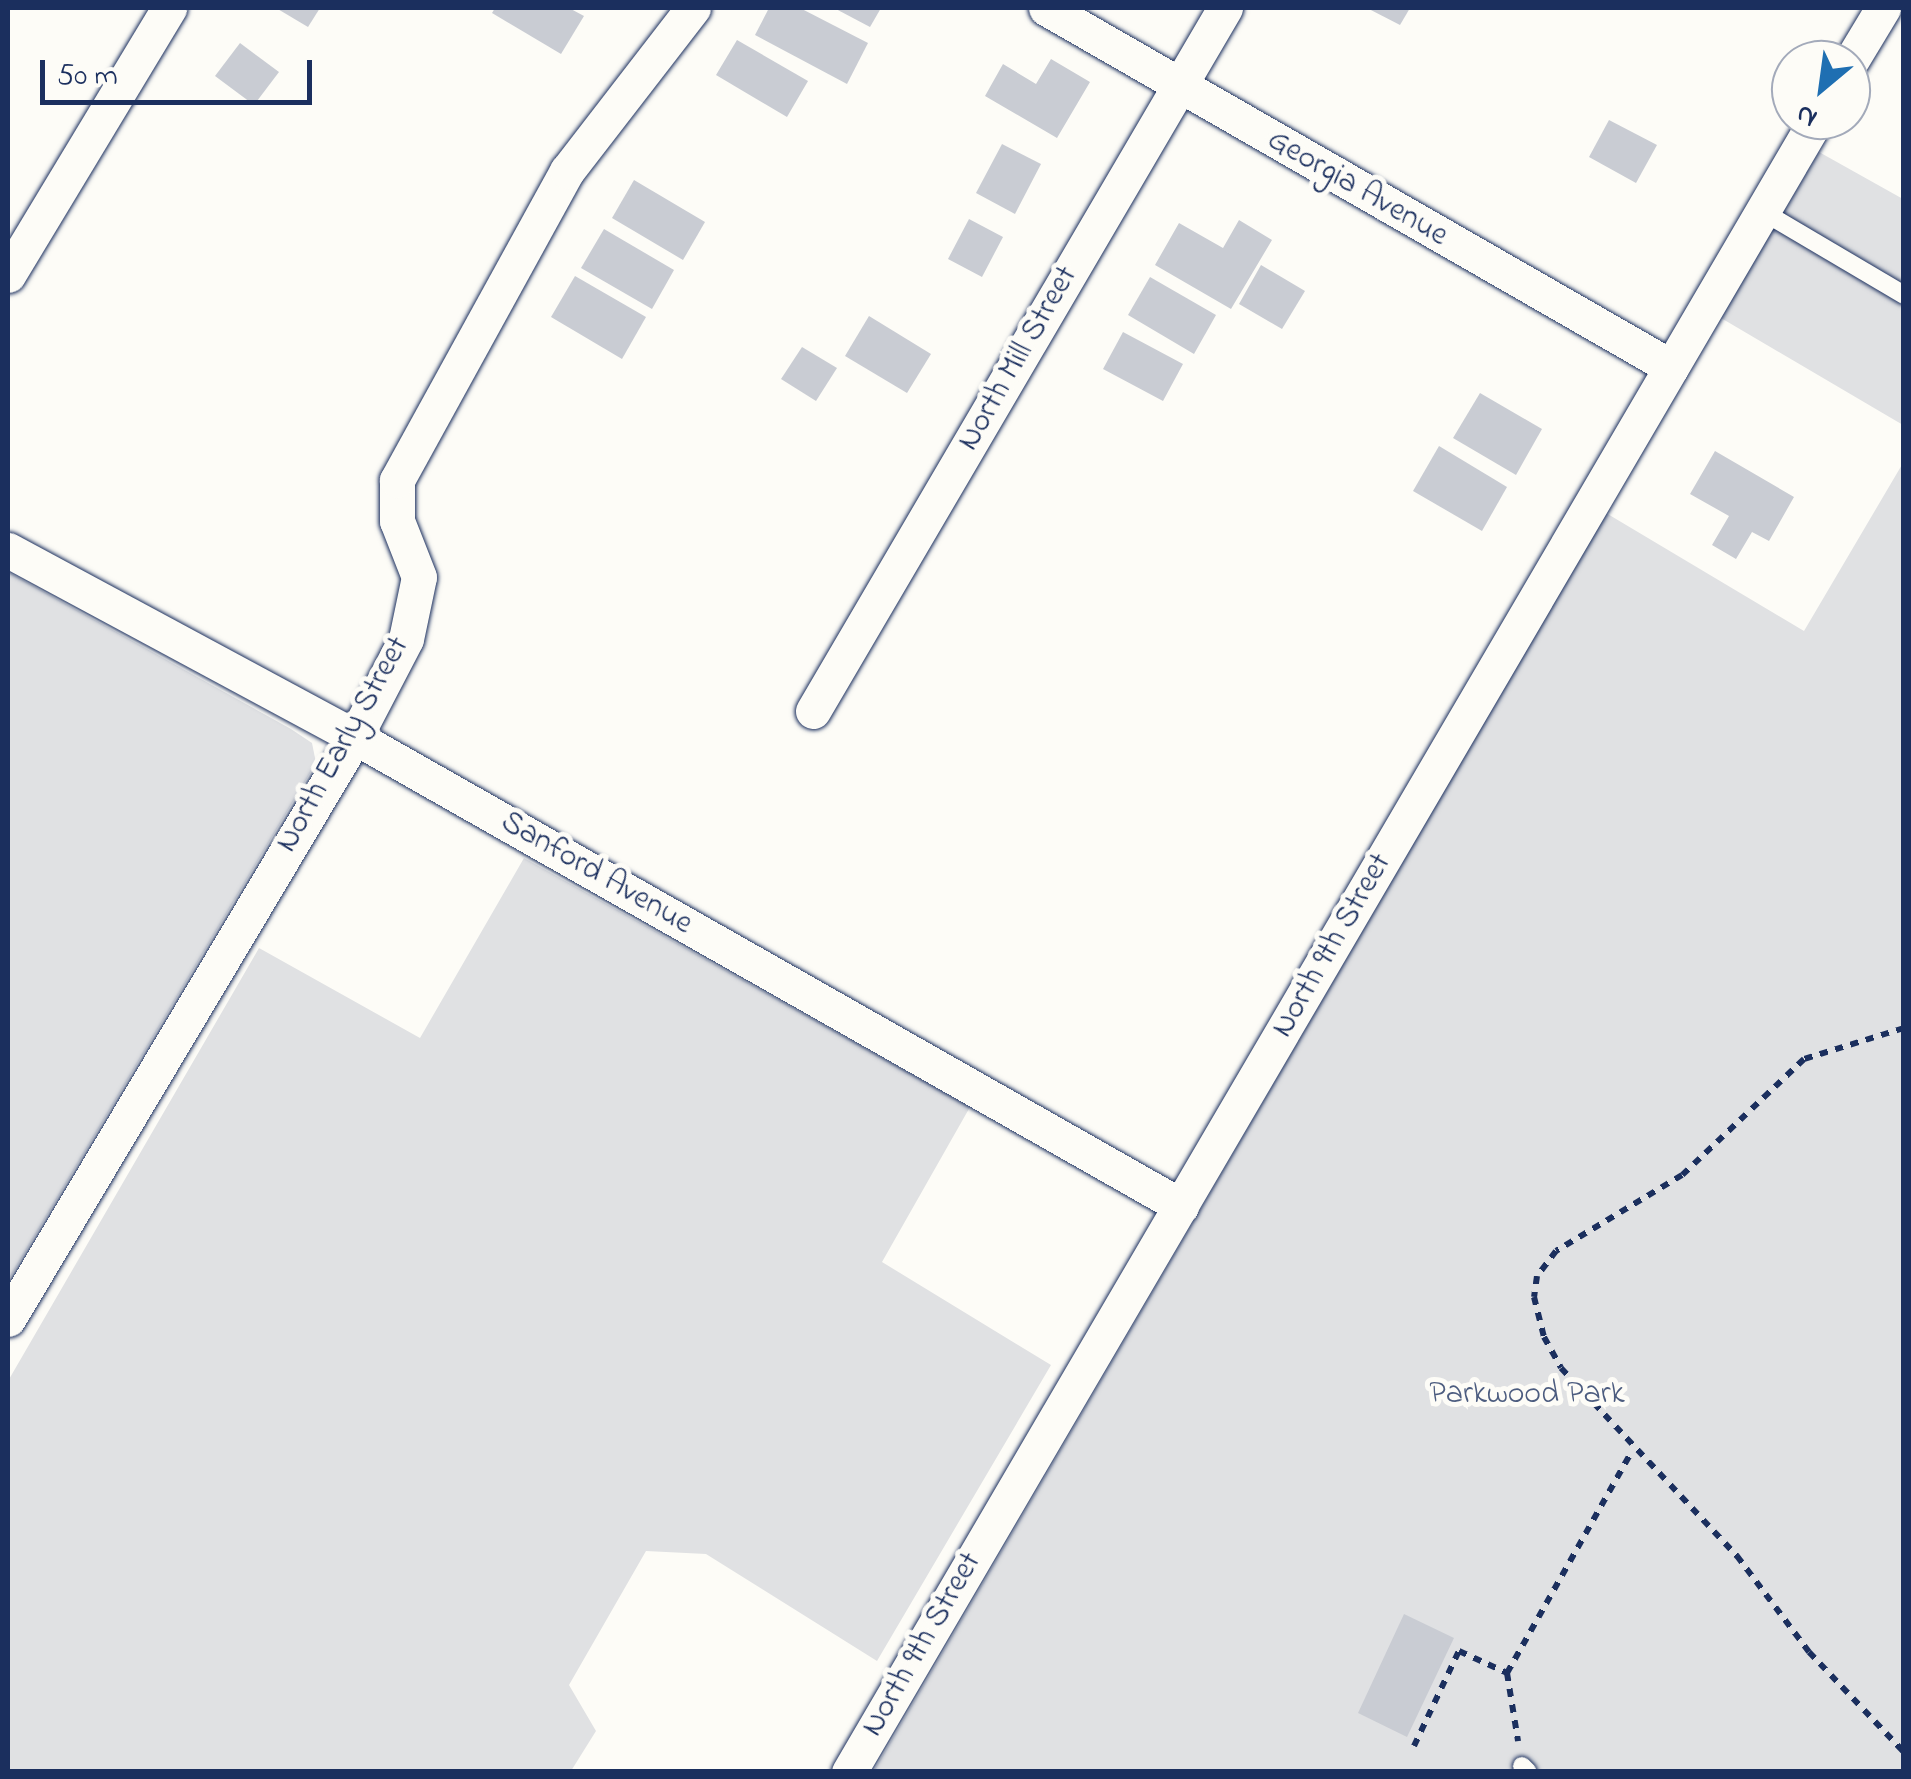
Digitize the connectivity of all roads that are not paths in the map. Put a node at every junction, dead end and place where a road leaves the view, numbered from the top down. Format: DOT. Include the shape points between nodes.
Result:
graph roads {
  1 [pos="168,8"];
  2 [pos="694,8"];
  3 [pos="1046,8"];
  4 [pos="1225,8"];
  5 [pos="1883,8"];
  6 [pos="1864,40"];
  7 [pos="1178,87"];
  8 [pos="1804,140"];
  9 [pos="1762,211"];
  10 [pos="8,275"];
  11 [pos="1904,295"];
  12 [pos="1670,367"];
  13 [pos="8,550"];
  14 [pos="813,711"];
  15 [pos="355,737"];
  16 [pos="1181,1206"];
  17 [pos="8,1319"];
  18 [pos="848,1772"];
  1 -- 10 [label="street"];
  2 -- 15 [label="street, North Early Street" via="566,171 397,480 396,521 419,577 406,639"];
  3 -- 7 [label="street, Georgia Avenue"];
  4 -- 7 [label="street, North Mill Street"];
  5 -- 6 [label="street"];
  7 -- 12 [label="street, Georgia Avenue"];
  7 -- 14 [label="street, North Mill Street"];
  8 -- 9 [label="street, North 9th Street"];
  9 -- 11 [label="lane"];
  9 -- 12 [label="street, North 9th Street"];
  12 -- 16 [label="street, North 9th Street"];
  13 -- 15 [label="street, Sanford Avenue"];
  15 -- 16 [label="street, Sanford Avenue"];
  15 -- 17 [label="street, North Early Street"];
  16 -- 18 [label="street, North 9th Street"];
}
